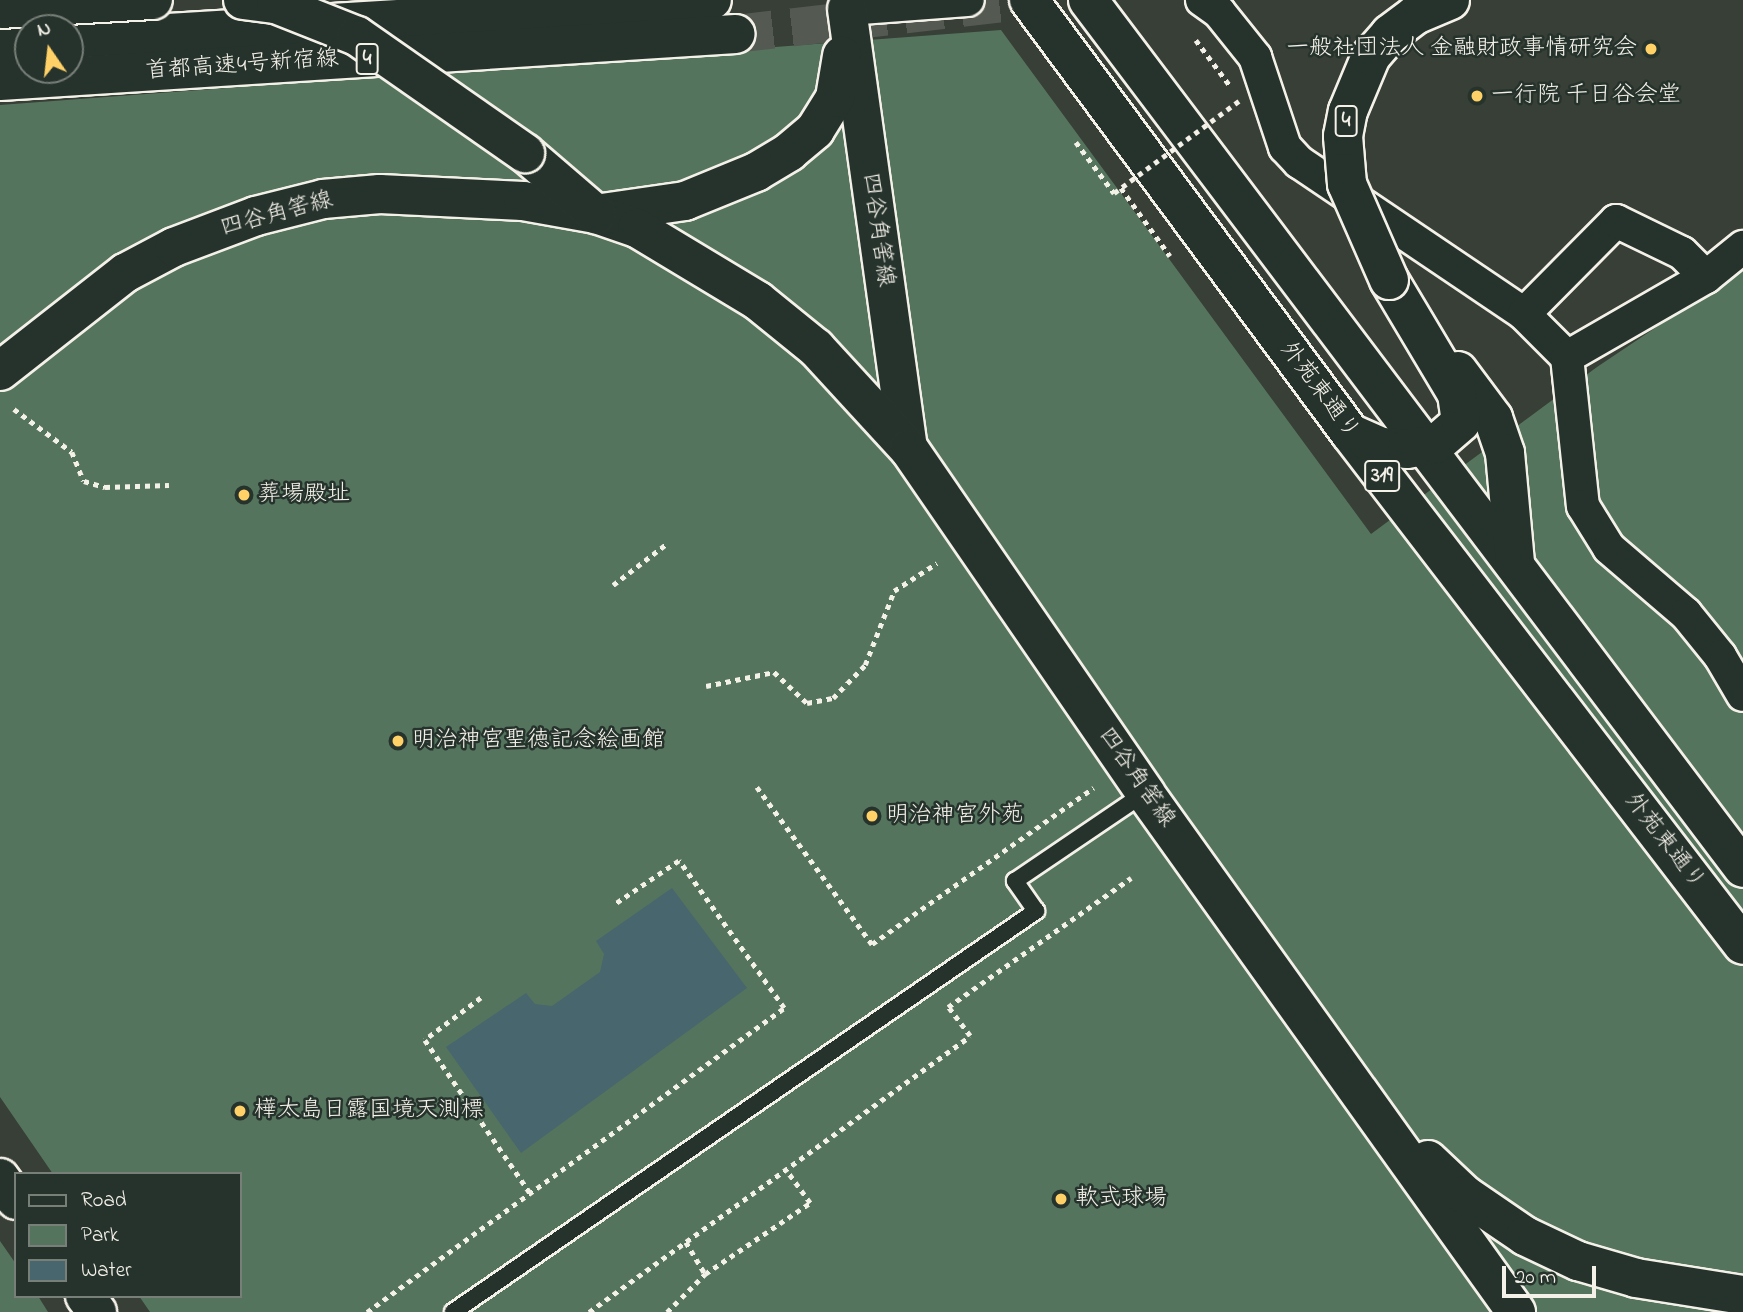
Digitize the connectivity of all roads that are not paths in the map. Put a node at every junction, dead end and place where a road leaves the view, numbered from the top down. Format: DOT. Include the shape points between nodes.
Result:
graph roads {
  1 [pos="60,0"];
  2 [pos="153,0"];
  3 [pos="243,0"];
  4 [pos="712,0"];
  5 [pos="968,0"];
  6 [pos="1029,0"];
  7 [pos="1088,0"];
  8 [pos="1202,0"];
  9 [pos="1450,0"];
  10 [pos="847,5"];
  11 [pos="0,9"];
  12 [pos="0,27"];
  13 [pos="735,34"];
  14 [pos="84,39"];
  15 [pos="0,82"];
  16 [pos="596,214"];
  17 [pos="1743,247"];
  18 [pos="1706,278"];
  19 [pos="1524,314"];
  20 [pos="1418,328"];
  21 [pos="1567,357"];
  22 [pos="0,371"];
  23 [pos="1350,433"];
  24 [pos="1426,447"];
  25 [pos="909,449"];
  26 [pos="1515,562"];
  27 [pos="1743,695"];
  28 [pos="1144,793"];
  29 [pos="1743,868"];
  30 [pos="1743,945"];
  31 [pos="1367,1103"];
  32 [pos="0,1178"];
  33 [pos="14,1197"];
  34 [pos="1705,1292"];
  35 [pos="1743,1296"];
  36 [pos="1743,1307"];
  37 [pos="453,1312"];
  38 [pos="1516,1312"];
  1 -- 12 [label="main road, bridge"];
  2 -- 11 [label="main road, bridge"];
  3 -- 16 [label="main road, bridge" via="289,8 357,36 526,153"];
  4 -- 14 [label="main road, 首都高速4号新宿線 / 4"];
  5 -- 10 [label="street"];
  6 -- 23 [label="main road, 外苑東通り / 319"];
  7 -- 24 [label="main road, 外苑東通り / 319"];
  8 -- 19 [label="street" via="1219,12 1255,57 1285,147 1299,162"];
  9 -- 20 [label="main road, 4, bridge" via="1415,15 1371,56 1348,111 1343,161 1347,184 1389,280"];
  10 -- 16 [label="main road, 四谷角筈線" via="835,98 815,130 789,152 757,172 685,201"];
  10 -- 25 [label="main road, 四谷角筈線"];
  13 -- 15 [label="main road, 首都高速4号新宿線 / 4"];
  16 -- 22 [label="main road, 四谷角筈線" via="523,201 380,194 323,199 256,216 174,247 125,273"];
  16 -- 25 [label="main road, 四谷角筈線" via="637,228 758,301 816,348"];
  17 -- 18 [label="street"];
  18 -- 19 [label="street" via="1682,253 1616,221"];
  18 -- 21 [label="street"];
  19 -- 21 [label="street"];
  20 -- 24 [label="main road, 4" via="1462,407 1461,422 1450,435"];
  20 -- 26 [label="main road, 4" via="1474,388 1493,418 1509,472"];
  21 -- 27 [label="street" via="1583,506 1609,548 1686,614 1720,656"];
  23 -- 24 [label="main road" via="1381,447"];
  23 -- 30 [label="main road, 外苑東通り / 319"];
  24 -- 26 [label="main road, 外苑東通り / 319"];
  25 -- 28 [label="main road, 四谷角筈線"];
  26 -- 29 [label="main road, 外苑東通り / 319"];
  28 -- 31 [label="main road, 四谷角筈線"];
  28 -- 37 [label="lane" via="1015,881 1037,911"];
  31 -- 34 [label="main road, 四谷角筈線" via="1465,1195 1525,1236 1578,1261"];
  31 -- 38 [label="main road, 四谷角筈線"];
  32 -- 33 [label="main road"];
  34 -- 35 [label="main road, 四谷角筈線"];
  34 -- 36 [label="main road, 四谷角筈線"];
}
